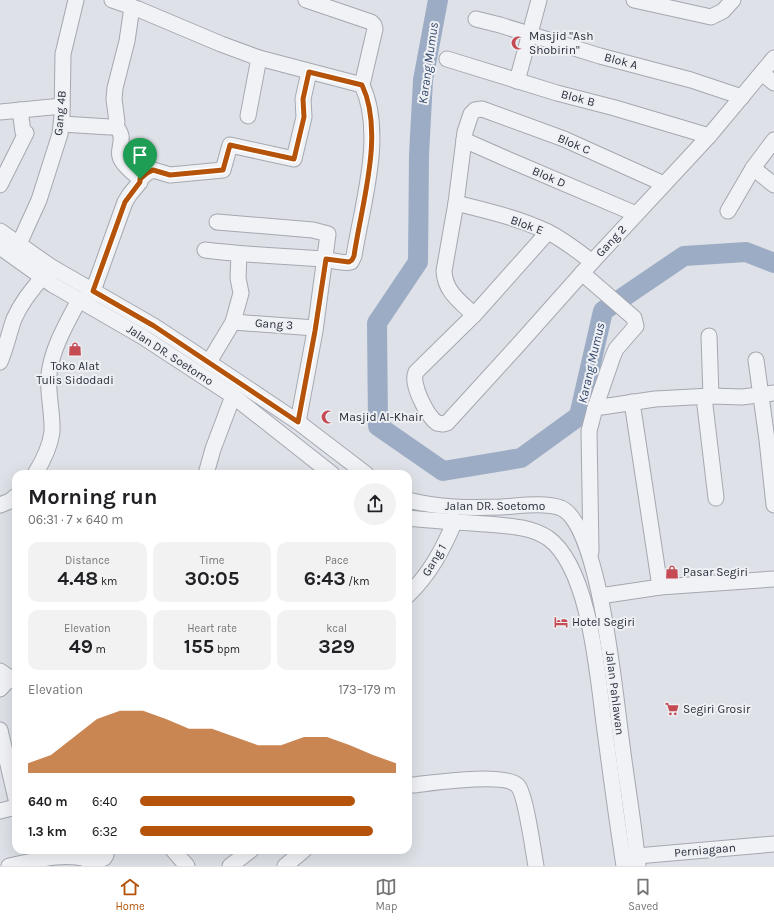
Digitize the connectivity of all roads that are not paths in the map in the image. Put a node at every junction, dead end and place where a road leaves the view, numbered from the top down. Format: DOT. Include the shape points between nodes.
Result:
graph roads {
  1 [pos="76,0"];
  2 [pos="112,0"];
  3 [pos="306,0"];
  4 [pos="539,0"];
  5 [pos="733,0"];
  6 [pos="643,1"];
  7 [pos="136,5"];
  8 [pos="476,19"];
  9 [pos="530,34"];
  10 [pos="259,58"];
  11 [pos="774,58"];
  12 [pos="447,59"];
  13 [pos="309,72"];
  14 [pos="762,73"];
  15 [pos="517,81"];
  16 [pos="774,83"];
  17 [pos="362,85"];
  18 [pos="742,97"];
  19 [pos="62,106"];
  20 [pos="20,110"];
  21 [pos="0,112"];
  22 [pos="248,116"];
  23 [pos="62,124"];
  24 [pos="115,126"];
  25 [pos="709,136"];
  26 [pos="464,140"];
  27 [pos="774,140"];
  28 [pos="753,168"];
  29 [pos="140,179"];
  30 [pos="664,184"];
  31 [pos="774,184"];
  32 [pos="0,185"];
  33 [pos="456,203"];
  34 [pos="728,211"];
  35 [pos="636,214"];
  36 [pos="217,222"];
  37 [pos="0,231"];
  38 [pos="548,232"];
  39 [pos="19,244"];
  40 [pos="0,247"];
  41 [pos="205,250"];
  42 [pos="238,254"];
  43 [pos="326,259"];
  44 [pos="588,271"];
  45 [pos="43,277"];
  46 [pos="93,291"];
  47 [pos="82,302"];
  48 [pos="474,315"];
  49 [pos="233,322"];
  50 [pos="315,328"];
  51 [pos="709,336"];
  52 [pos="756,360"];
  53 [pos="0,362"];
  54 [pos="209,362"];
  55 [pos="767,394"];
  56 [pos="233,396"];
  57 [pos="708,396"];
  58 [pos="632,402"];
  59 [pos="595,408"];
  60 [pos="298,422"];
  61 [pos="37,470"];
  62 [pos="207,470"];
  63 [pos="327,470"];
  64 [pos="361,470"];
  65 [pos="716,498"];
  66 [pos="12,499"];
  67 [pos="412,501"];
  68 [pos="0,505"];
  69 [pos="774,505"];
  70 [pos="412,518"];
  71 [pos="455,522"];
  72 [pos="576,524"];
  73 [pos="563,554"];
  74 [pos="592,563"];
  75 [pos="774,579"];
  76 [pos="660,587"];
  77 [pos="412,591"];
  78 [pos="600,596"];
  79 [pos="9,677"];
  80 [pos="0,689"];
  81 [pos="0,730"];
  82 [pos="12,782"];
  83 [pos="413,785"];
  84 [pos="12,808"];
  85 [pos="0,811"];
  86 [pos="774,844"];
  87 [pos="106,854"];
  88 [pos="176,854"];
  89 [pos="246,854"];
  90 [pos="299,854"];
  91 [pos="637,861"];
  92 [pos="90,863"];
  93 [pos="9,866"];
  94 [pos="186,866"];
  95 [pos="230,866"];
  96 [pos="285,866"];
  97 [pos="536,866"];
  98 [pos="624,866"];
  1 -- 19 [label="street, Gang 4B" via="63,54"];
  2 -- 7 [label="street"];
  3 -- 17 [label="street" via="374,25"];
  4 -- 9 [label="street"];
  5 -- 6 [label="street" via="724,11 711,17"];
  7 -- 10 [label="street" via="221,44"];
  7 -- 24 [label="street" via="114,93 117,122"];
  8 -- 9 [label="street, Blok A"];
  9 -- 15 [label="street"];
  9 -- 18 [label="street, Blok A"];
  10 -- 13 [label="street"];
  10 -- 22 [label="street"];
  11 -- 14 [label="street, Gang 2"];
  12 -- 15 [label="street, Blok B"];
  13 -- 17 [label="street"];
  13 -- 29 [label="street" via="303,99 304,117 294,159 230,145 223,170 170,175 153,170"];
  14 -- 16 [label="street"];
  14 -- 18 [label="street, Gang 2"];
  15 -- 25 [label="street, Blok B"];
  17 -- 43 [label="street" via="370,115 372,137 369,171 354,256 349,262"];
  18 -- 25 [label="street, Gang 2"];
  19 -- 20 [label="street"];
  19 -- 23 [label="street, Gang 4B"];
  20 -- 21 [label="street"];
  20 -- 32 [label="street" via="23,132 26,134"];
  23 -- 24 [label="street"];
  23 -- 39 [label="street, Gang 4B" via="39,200"];
  24 -- 29 [label="street" via="120,131 122,141 119,152 122,162"];
  25 -- 30 [label="street, Gang 2"];
  26 -- 30 [label="street, Blok C" via="471,114 482,109 564,139"];
  26 -- 33 [label="street"];
  26 -- 35 [label="street, Blok D"];
  27 -- 28 [label="street"];
  28 -- 31 [label="street"];
  28 -- 34 [label="street"];
  29 -- 46 [label="street" via="122,209"];
  30 -- 35 [label="street, Gang 2"];
  33 -- 38 [label="street, Blok E"];
  33 -- 48 [label="street" via="445,265 445,280 451,293"];
  35 -- 44 [label="street, Gang 2"];
  36 -- 43 [label="street" via="326,232 329,236"];
  37 -- 39 [label="street, Jalan DR. Soetomo"];
  38 -- 44 [label="street, Blok E" via="575,249"];
  38 -- 48 [label="street"];
  39 -- 46 [label="street, Jalan DR. Soetomo"];
  40 -- 45 [label="street, Jalan DR. Soetomo"];
  41 -- 42 [label="street"];
  42 -- 43 [label="street"];
  42 -- 49 [label="street" via="241,293"];
  43 -- 50 [label="street"];
  44 -- 48 [label="street, Gang 2" via="447,423 441,424 435,422 420,396 414,377 416,372"];
  44 -- 59 [label="street, Blok E" via="634,318 636,326 616,350"];
  45 -- 47 [label="street, Jalan DR. Soetomo"];
  45 -- 53 [label="street" via="29,293 14,318"];
  46 -- 47 [label="street"];
  46 -- 54 [label="street, Jalan DR. Soetomo"];
  47 -- 56 [label="street, Jalan DR. Soetomo" via="143,337"];
  47 -- 61 [label="street" via="63,331 50,365 52,432"];
  49 -- 50 [label="street, Gang 3"];
  49 -- 54 [label="street"];
  50 -- 60 [label="street"];
  51 -- 57 [label="street"];
  52 -- 55 [label="street"];
  54 -- 60 [label="street, Jalan DR. Soetomo"];
  55 -- 57 [label="street" via="742,397"];
  55 -- 69 [label="street"];
  56 -- 62 [label="street"];
  56 -- 63 [label="street, Jalan DR. Soetomo"];
  57 -- 58 [label="street"];
  57 -- 65 [label="street"];
  58 -- 59 [label="street"];
  58 -- 76 [label="street"];
  59 -- 74 [label="street" via="589,431"];
  60 -- 64 [label="street, Jalan DR. Soetomo"];
  66 -- 68 [label="street"];
  67 -- 72 [label="street, Jalan DR. Soetomo" via="437,506 551,506 563,509"];
  70 -- 71 [label="street, Jalan DR. Soetomo"];
  71 -- 73 [label="street, Jalan DR. Soetomo" via="526,529 547,538"];
  71 -- 77 [label="street, Gang 1" via="434,563"];
  72 -- 74 [label="street, Jalan Pahlawan"];
  73 -- 98 [label="street, Jalan Pahlawan" via="578,583 590,626"];
  74 -- 78 [label="street, Jalan Pahlawan"];
  75 -- 76 [label="street"];
  76 -- 78 [label="street"];
  78 -- 91 [label="street, Jalan Pahlawan" via="610,652"];
  79 -- 80 [label="street"];
  81 -- 82 [label="street"];
  83 -- 97 [label="street" via="492,778 509,780 518,786 523,798"];
  84 -- 85 [label="street"];
  86 -- 91 [label="street, Perniagaan"];
  87 -- 92 [label="street" via="104,858"];
  88 -- 94 [label="street"];
  89 -- 95 [label="street"];
  90 -- 96 [label="street"];
  92 -- 93 [label="street" via="85,858 61,857"];
}
